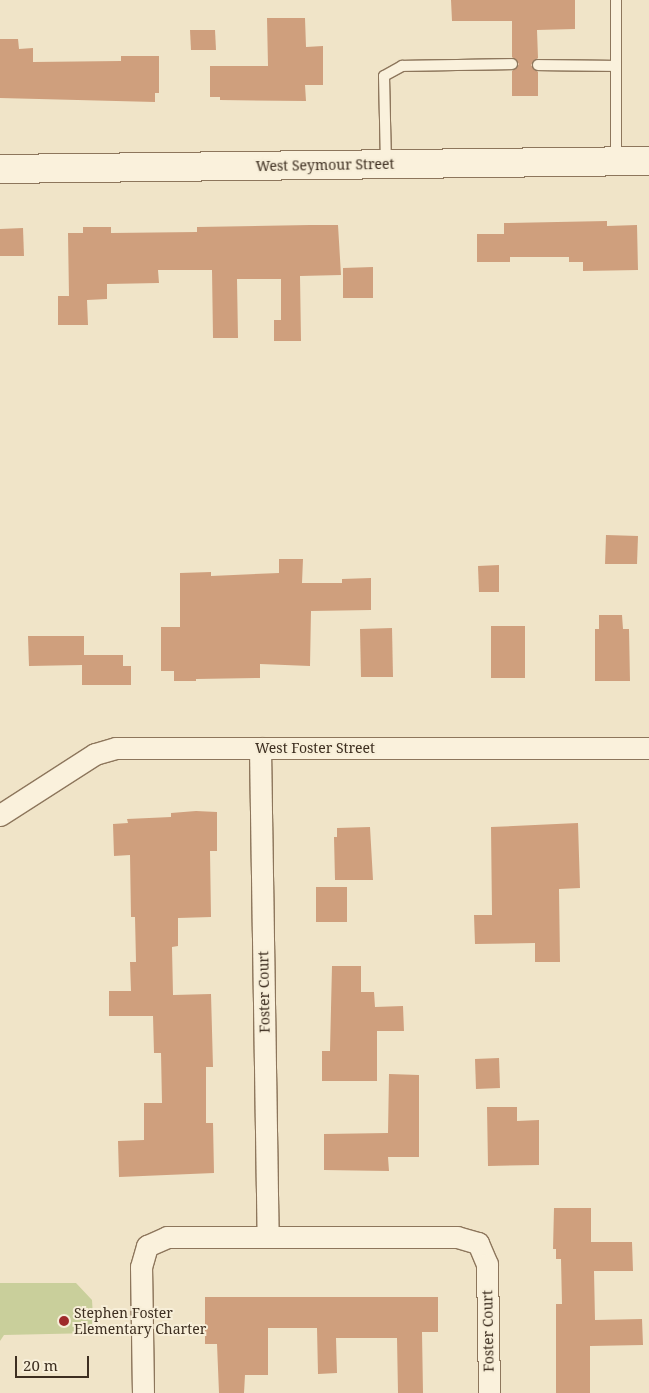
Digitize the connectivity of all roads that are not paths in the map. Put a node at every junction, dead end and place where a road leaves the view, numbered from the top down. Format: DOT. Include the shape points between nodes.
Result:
graph roads {
  1 [pos="616,0"];
  2 [pos="512,64"];
  3 [pos="538,65"];
  4 [pos="616,66"];
  5 [pos="649,161"];
  6 [pos="616,162"];
  7 [pos="386,164"];
  8 [pos="0,169"];
  9 [pos="260,748"];
  10 [pos="649,748"];
  11 [pos="0,815"];
  12 [pos="268,1237"];
  13 [pos="143,1393"];
  14 [pos="490,1393"];
  1 -- 4 [label="lane"];
  2 -- 7 [label="lane" via="402,66 384,76"];
  3 -- 4 [label="lane"];
  4 -- 6 [label="lane"];
  5 -- 6 [label="street, West Seymour Street"];
  6 -- 7 [label="street, West Seymour Street"];
  7 -- 8 [label="street, West Seymour Street"];
  9 -- 10 [label="street, West Foster Street"];
  9 -- 11 [label="street, West Foster Street" via="116,748 95,754"];
  9 -- 12 [label="street, Foster Court"];
  12 -- 13 [label="street, Foster Court" via="167,1237 147,1246 141,1267"];
  12 -- 14 [label="street, Foster Court" via="457,1237 478,1243 487,1264"];
}
